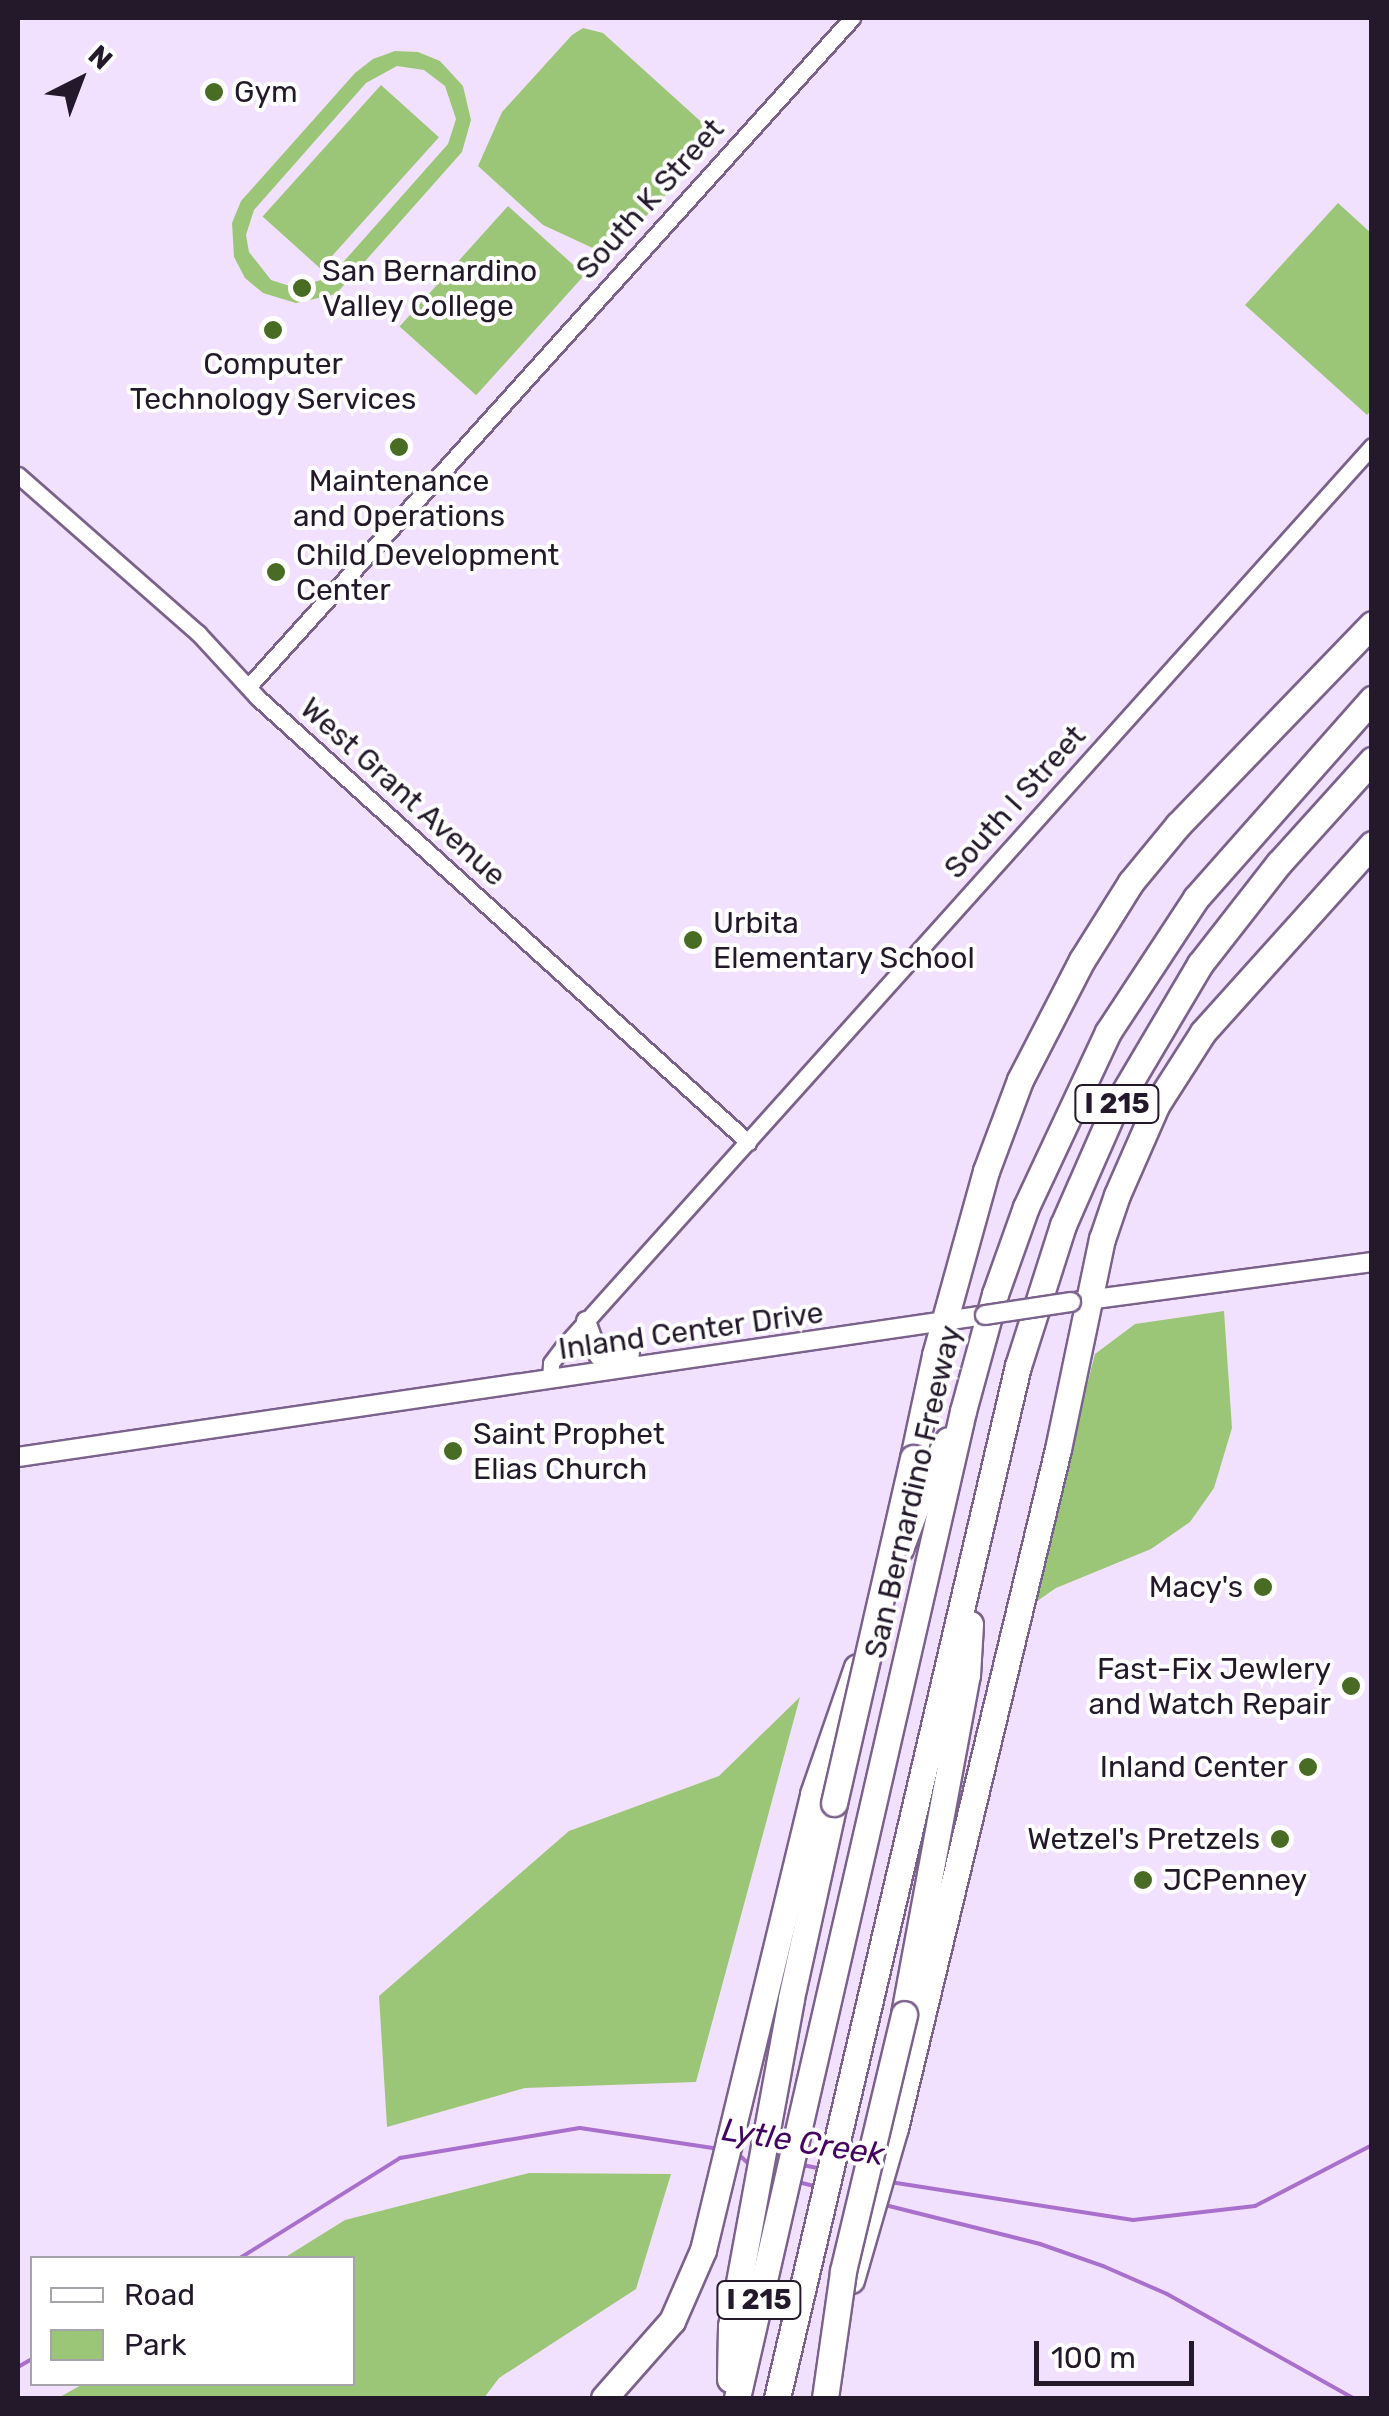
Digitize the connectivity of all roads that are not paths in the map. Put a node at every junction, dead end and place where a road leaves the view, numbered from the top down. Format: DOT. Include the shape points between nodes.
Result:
graph roads {
  1 [pos="852,18"];
  2 [pos="1372,446"];
  3 [pos="21,477"];
  4 [pos="1372,624"];
  5 [pos="1372,648"];
  6 [pos="249,686"];
  7 [pos="1372,699"];
  8 [pos="1372,760"];
  9 [pos="1372,824"];
  10 [pos="1372,844"];
  11 [pos="1082,960"];
  12 [pos="1221,1012"];
  13 [pos="748,1142"];
  14 [pos="1372,1262"];
  15 [pos="1082,1301"];
  16 [pos="954,1319"];
  17 [pos="586,1321"];
  18 [pos="653,1362"];
  19 [pos="550,1379"];
  20 [pos="963,1411"];
  21 [pos="18,1457"];
  22 [pos="974,1564"];
  23 [pos="768,2199"];
  24 [pos="604,2398"];
  25 [pos="733,2398"];
  26 [pos="777,2398"];
  27 [pos="812,2398"];
  28 [pos="825,2398"];
  1 -- 6 [label="street, South K Street"];
  2 -- 13 [label="street, South I Street"];
  3 -- 6 [label="street, West Grant Avenue"];
  4 -- 11 [label="highway" via="1178,825 1131,882"];
  5 -- 11 [label="highway" via="1232,781"];
  6 -- 13 [label="street, West Grant Avenue"];
  7 -- 20 [label="highway, San Bernardino Freeway / I 215" via="1196,898 1108,1032 1026,1207"];
  8 -- 22 [label="highway, I 215" via="1227,926 1113,1111 1039,1296"];
  9 -- 12 [label="highway" via="1234,986"];
  10 -- 12 [label="highway"];
  11 -- 16 [label="highway" via="998,1136"];
  12 -- 15 [label="highway" via="1184,1059 1137,1146"];
  13 -- 17 [label="street, South I Street"];
  14 -- 15 [label="main road, Inland Center Drive"];
  15 -- 16 [label="main road, Inland Center Drive, bridge"];
  15 -- 27 [label="highway" via="868,2230"];
  16 -- 18 [label="main road, Inland Center Drive"];
  16 -- 23 [label="highway, bridge" via="913,1458 790,1998 773,2102"];
  17 -- 18 [label="main road" via="599,1356 635,1354"];
  17 -- 19 [label="street, South I Street" via="553,1360"];
  18 -- 19 [label="main road, Inland Center Drive"];
  19 -- 21 [label="main road, Inland Center Drive"];
  20 -- 23 [label="highway, San Bernardino Freeway / I 215" via="802,2111"];
  20 -- 24 [label="highway" via="927,1478 813,1794 704,2250 672,2321"];
  22 -- 26 [label="highway, I 215"];
  22 -- 28 [label="highway, bridge" via="967,1675 904,2014 844,2271"];
  23 -- 25 [label="highway, San Bernardino Freeway / I 215"];
}
